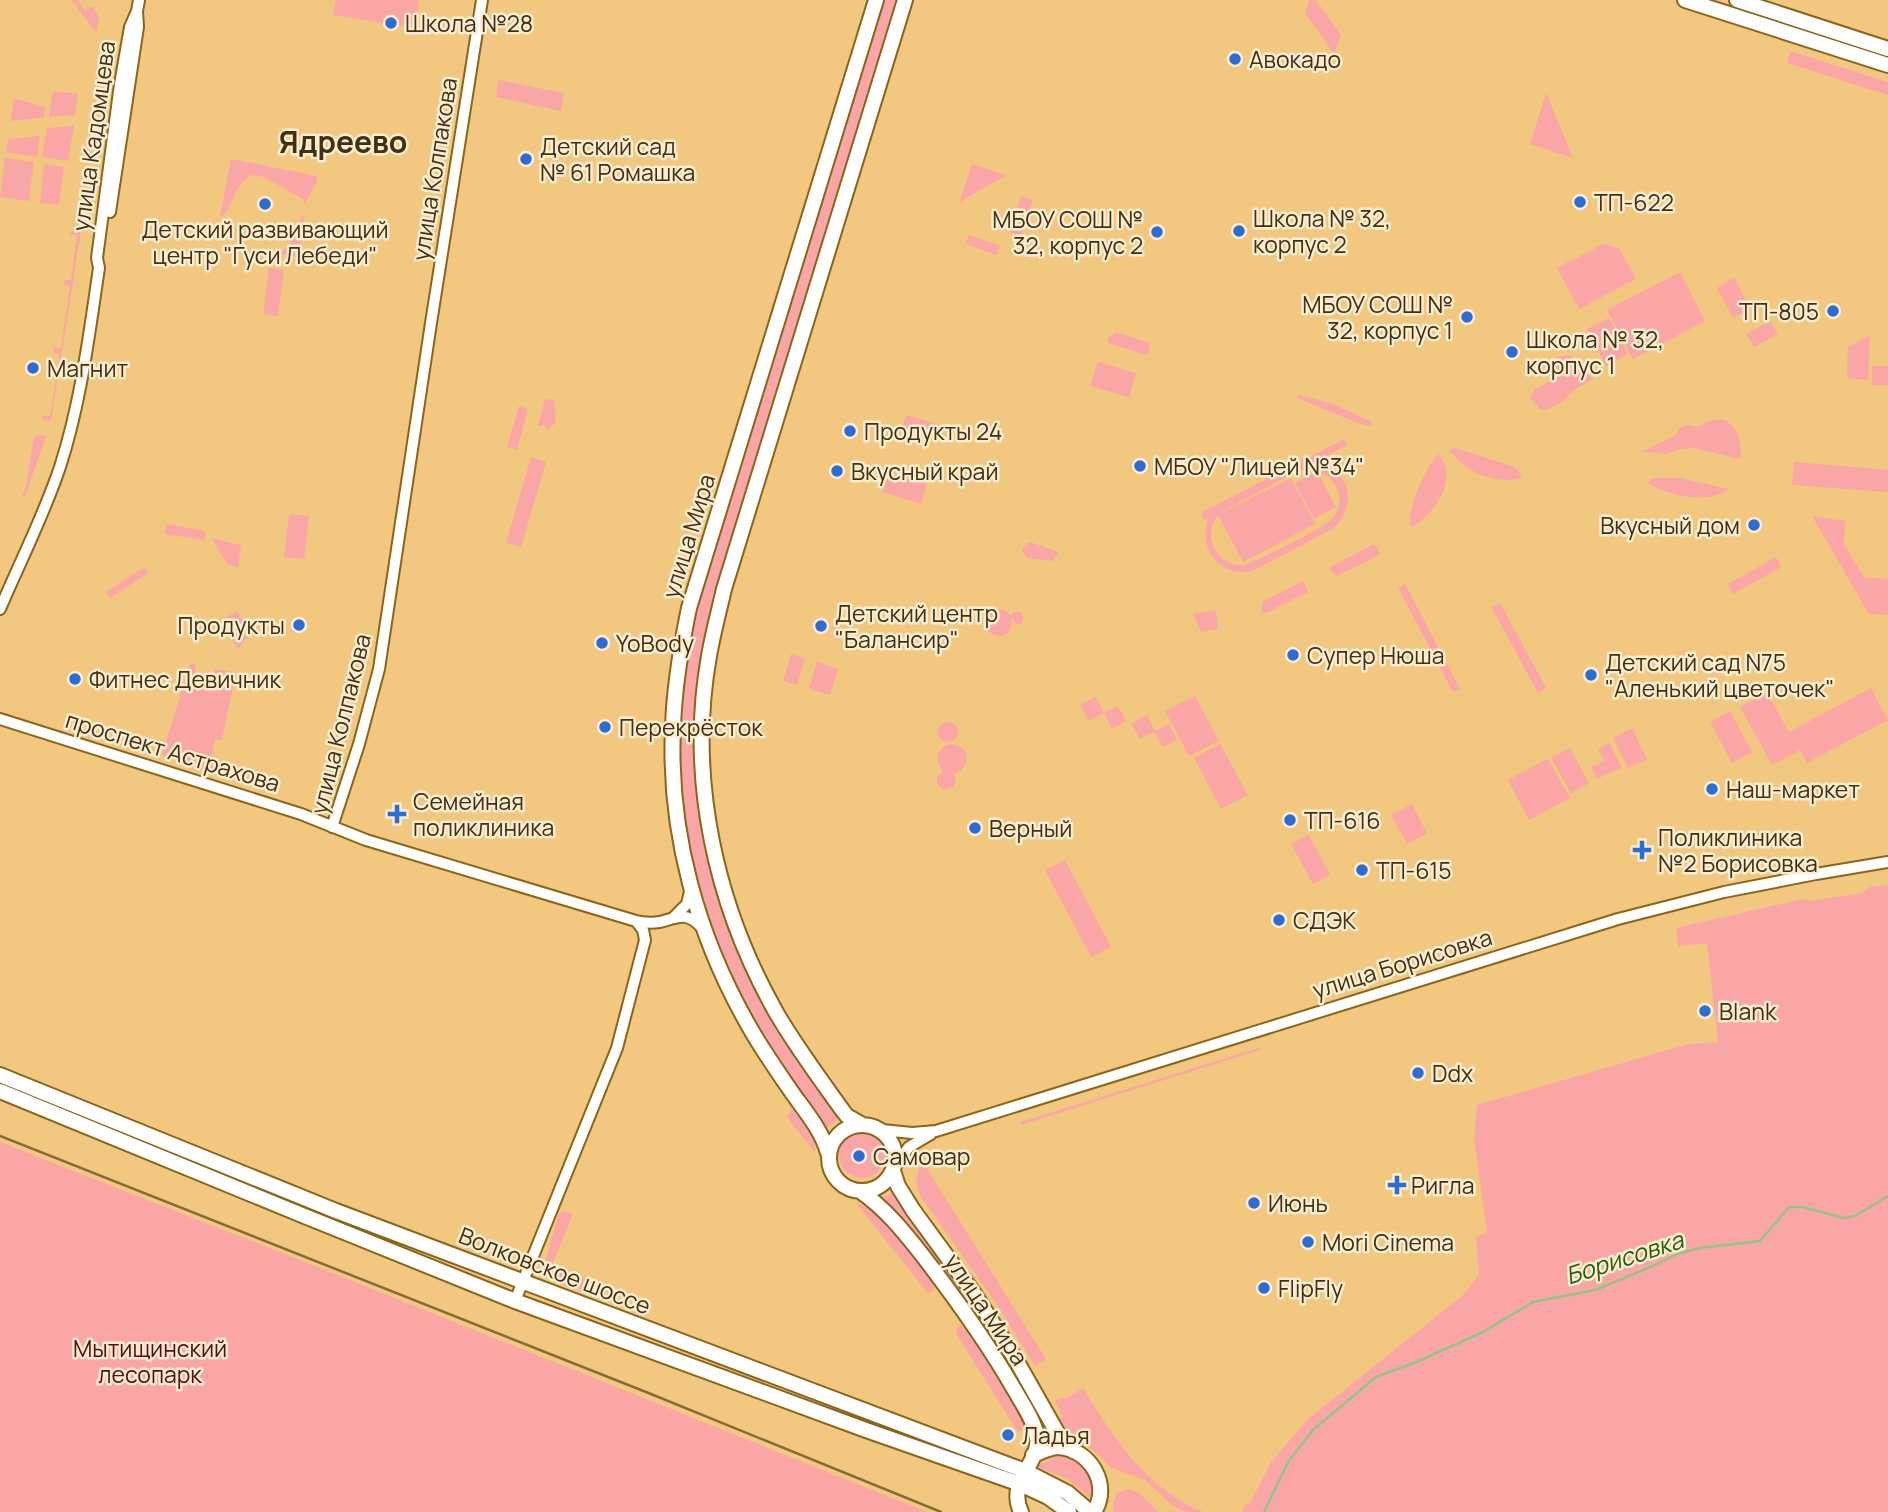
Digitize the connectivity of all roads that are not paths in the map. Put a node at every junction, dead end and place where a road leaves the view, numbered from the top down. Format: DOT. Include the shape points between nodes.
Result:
graph roads {
  1 [pos="482,0"];
  2 [pos="876,0"];
  3 [pos="905,0"];
  4 [pos="1685,0"];
  5 [pos="1737,0"];
  6 [pos="138,6"];
  7 [pos="1888,49"];
  8 [pos="1888,65"];
  9 [pos="0,609"];
  10 [pos="2,719"];
  11 [pos="332,827"];
  12 [pos="1888,862"];
  13 [pos="691,886"];
  14 [pos="674,917"];
  15 [pos="636,921"];
  16 [pos="659,922"];
  17 [pos="705,932"];
  18 [pos="645,940"];
  19 [pos="0,1075"];
  20 [pos="0,1091"];
  21 [pos="861,1124"];
  22 [pos="882,1130"];
  23 [pos="936,1131"];
  24 [pos="828,1153"];
  25 [pos="894,1168"];
  26 [pos="860,1191"];
  27 [pos="523,1282"];
  28 [pos="516,1301"];
  29 [pos="1073,1451"];
  30 [pos="1033,1455"];
  31 [pos="1023,1478"];
  32 [pos="1021,1512"];
  33 [pos="1069,1512"];
  34 [pos="1092,1512"];
  1 -- 11 [label="street, улица Колпакова" via="379,670"];
  2 -- 13 [label="main road, улица Мира" via="689,608 673,730 674,789"];
  3 -- 21 [label="main road" via="724,589 709,656 702,732 709,828 725,895 745,950 794,1041 843,1111"];
  4 -- 8 [label="main road"];
  5 -- 7 [label="main road"];
  6 -- 9 [label="street, улица Кадомцева" via="120,83 86,363 52,488"];
  10 -- 11 [label="street, проспект Астрахова"];
  11 -- 15 [label="street, улица Колпакова"];
  12 -- 23 [label="street, улица Борисовка" via="1735,889 1618,919"];
  13 -- 14 [label="street" via="687,904"];
  13 -- 17 [label="main road, улица Мира"];
  14 -- 16 [label="street"];
  14 -- 17 [label="street" via="692,919"];
  15 -- 16 [label="street, улица Колпакова"];
  15 -- 18 [label="street"];
  16 -- 18 [label="street"];
  17 -- 24 [label="main road, улица Мира" via="748,1025 820,1132"];
  18 -- 27 [label="street" via="617,1048"];
  19 -- 27 [label="main road, Волковское шоссе"];
  20 -- 28 [label="main road, Волковское шоссе"];
  21 -- 22 [label="main road"];
  21 -- 24 [label="main road" via="839,1135"];
  22 -- 23 [label="street, улица Борисовка"];
  22 -- 25 [label="main road" via="894,1149"];
  23 -- 25 [label="street, улица Борисовка" via="909,1147"];
  24 -- 26 [label="main road" via="827,1163 835,1179 845,1188"];
  25 -- 26 [label="main road" via="879,1185"];
  25 -- 29 [label="main road, улица Мира" via="904,1196 981,1304 1058,1434"];
  26 -- 30 [label="main road, улица Мира" via="915,1247 991,1350 1034,1428"];
  27 -- 28 [label="street"];
  27 -- 31 [label="main road, Волковское шоссе"];
  28 -- 31 [label="main road, Волковское шоссе" via="866,1430"];
  29 -- 30 [label="main road" via="1059,1447"];
  29 -- 34 [label="main road, улица Мира" via="1098,1476 1101,1496"];
  30 -- 31 [label="main road"];
  31 -- 32 [label="main road" via="1017,1497"];
  31 -- 33 [label="main road, Волковское шоссе"];
  31 -- 34 [label="main road, Волковское шоссе" via="1068,1493"];
}
